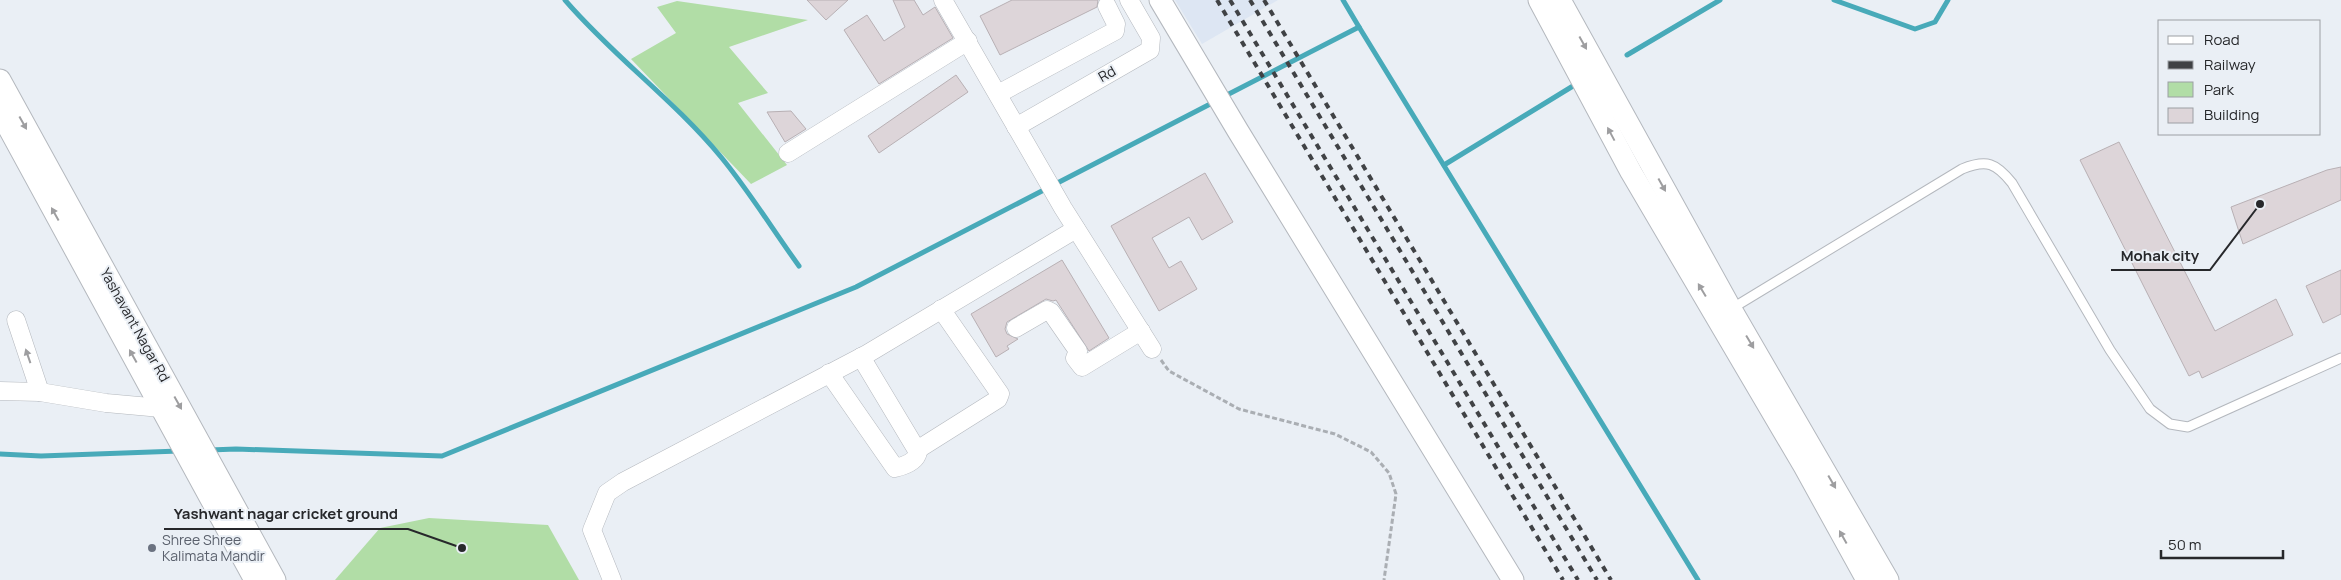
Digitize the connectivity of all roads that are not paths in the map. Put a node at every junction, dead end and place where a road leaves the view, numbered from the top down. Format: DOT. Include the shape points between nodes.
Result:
graph roads {
  1 [pos="943,0"];
  2 [pos="1129,0"];
  3 [pos="1160,0"];
  4 [pos="1539,0"];
  5 [pos="1560,0"];
  6 [pos="1106,6"];
  7 [pos="968,41"];
  8 [pos="0,80"];
  9 [pos="998,94"];
  10 [pos="0,112"];
  11 [pos="1016,127"];
  12 [pos="788,153"];
  13 [pos="1076,228"];
  14 [pos="941,309"];
  15 [pos="1731,309"];
  16 [pos="16,320"];
  17 [pos="1016,328"];
  18 [pos="1140,331"];
  19 [pos="1152,349"];
  20 [pos="862,356"];
  21 [pos="2341,358"];
  22 [pos="971,372"];
  23 [pos="829,373"];
  24 [pos="0,391"];
  25 [pos="40,392"];
  26 [pos="991,403"];
  27 [pos="161,408"];
  28 [pos="182,428"];
  29 [pos="917,450"];
  30 [pos="263,577"];
  31 [pos="612,580"];
  32 [pos="1513,580"];
  33 [pos="1867,580"];
  34 [pos="1888,580"];
  1 -- 7 [label="street"];
  2 -- 11 [label="street, Rd" via="1151,38 1150,50"];
  3 -- 32 [label="street"];
  33 -- 4 [label="street, one-way" via="1632,172"];
  5 -- 15 [label="street, one-way"];
  6 -- 9 [label="street" via="1116,24 1115,31"];
  7 -- 9 [label="street"];
  7 -- 12 [label="street"];
  8 -- 28 [label="street, Yashavant Nagar Rd, one-way"];
  9 -- 11 [label="street"];
  27 -- 10 [label="street, one-way"];
  11 -- 13 [label="street"];
  13 -- 14 [label="street"];
  13 -- 18 [label="street"];
  14 -- 20 [label="street"];
  14 -- 26 [label="street" via="1000,394"];
  15 -- 21 [label="lane" via="1962,168 1977,163 2000,167 2012,183 2110,350 2150,409 2170,424 2188,427"];
  15 -- 34 [label="street, one-way"];
  25 -- 16 [label="street, one-way"];
  17 -- 18 [label="street" via="1047,310 1051,312 1078,351 1075,358 1082,366"];
  18 -- 19 [label="street"];
  20 -- 23 [label="street"];
  20 -- 29 [label="street"];
  22 -- 26 [label="street"];
  23 -- 29 [label="street" via="895,468 918,456"];
  23 -- 31 [label="street" via="607,493 592,530"];
  24 -- 25 [label="street"];
  25 -- 27 [label="street"];
  26 -- 29 [label="street"];
  27 -- 28 [label="street"];
  28 -- 30 [label="street, Yashavant Nagar Rd"];
}
